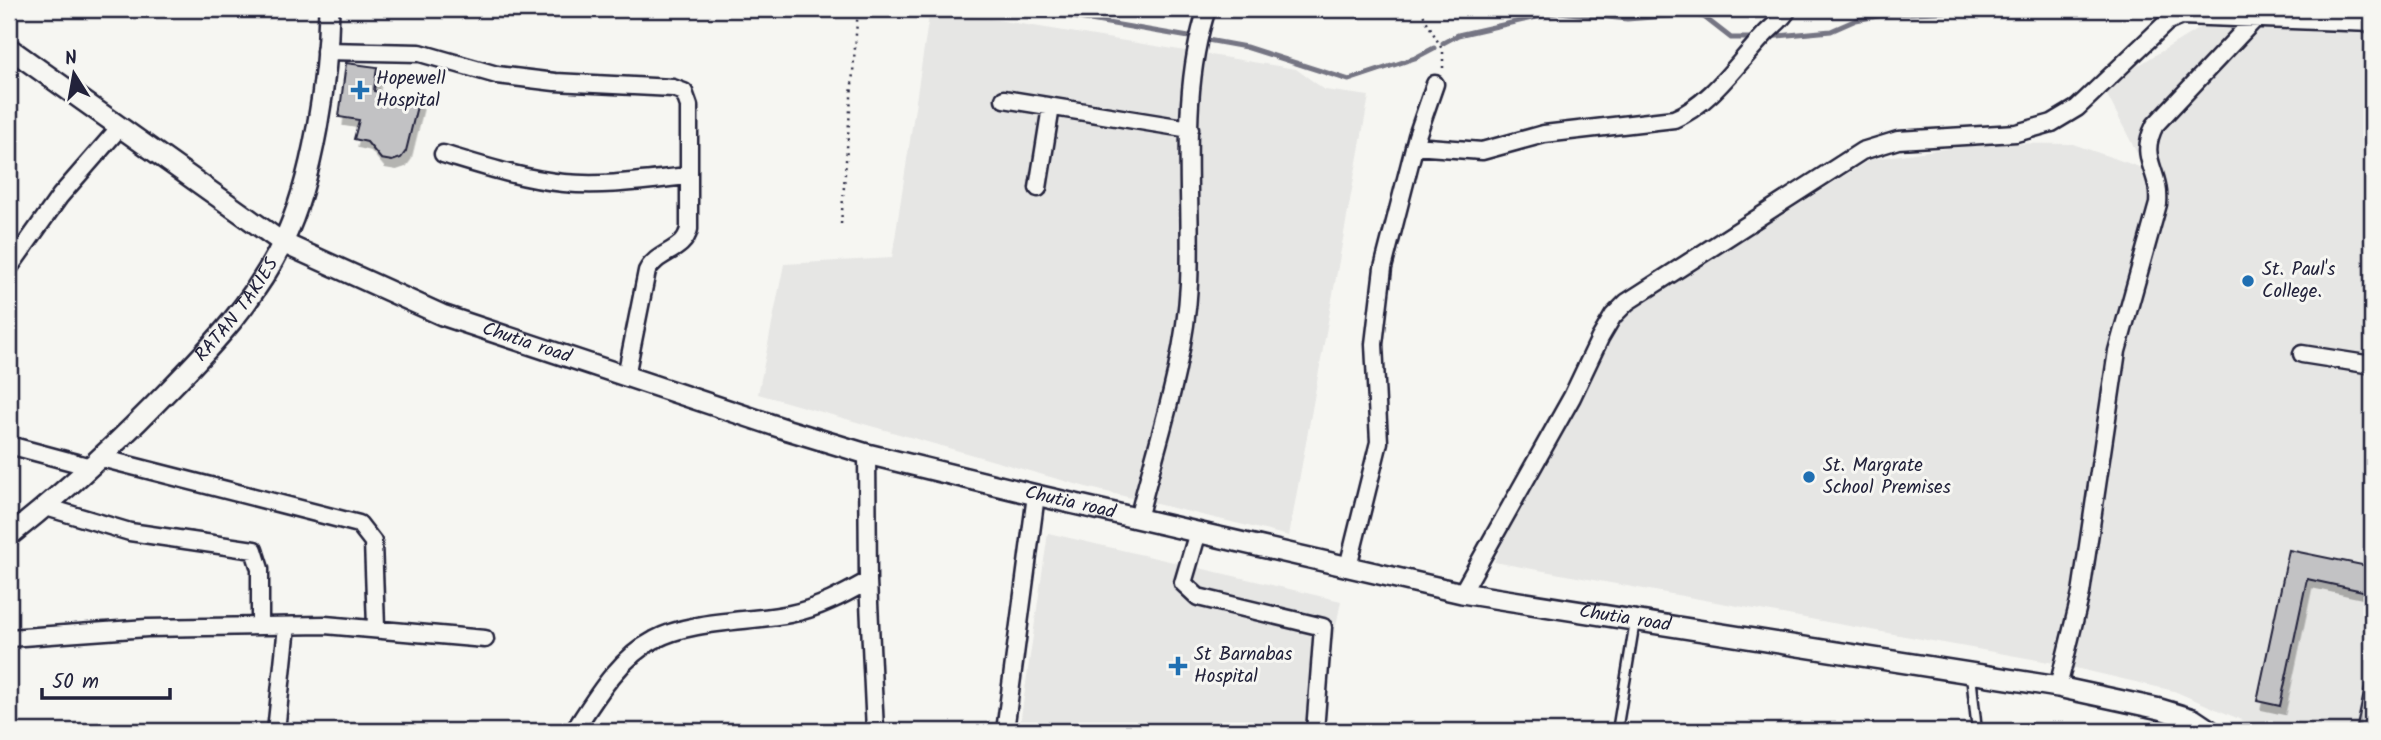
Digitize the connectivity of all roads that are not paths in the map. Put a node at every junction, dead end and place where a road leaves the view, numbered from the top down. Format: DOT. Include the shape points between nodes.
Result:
graph roads {
  1 [pos="329,9"];
  2 [pos="1207,9"];
  3 [pos="1788,9"];
  4 [pos="2255,19"];
  5 [pos="2372,23"];
  6 [pos="9,48"];
  7 [pos="325,51"];
  8 [pos="1435,84"];
  9 [pos="1004,99"];
  10 [pos="1051,107"];
  11 [pos="120,127"];
  12 [pos="1189,129"];
  13 [pos="1415,146"];
  14 [pos="443,154"];
  15 [pos="689,176"];
  16 [pos="1038,188"];
  17 [pos="283,243"];
  18 [pos="13,251"];
  19 [pos="9,268"];
  20 [pos="2302,354"];
  21 [pos="2372,365"];
  22 [pos="626,376"];
  23 [pos="9,446"];
  24 [pos="867,454"];
  25 [pos="96,463"];
  26 [pos="1036,495"];
  27 [pos="46,507"];
  28 [pos="1138,519"];
  29 [pos="1198,532"];
  30 [pos="9,536"];
  31 [pos="1348,567"];
  32 [pos="868,581"];
  33 [pos="1462,593"];
  34 [pos="1635,621"];
  35 [pos="260,626"];
  36 [pos="287,626"];
  37 [pos="376,627"];
  38 [pos="9,638"];
  39 [pos="485,639"];
  40 [pos="1971,674"];
  41 [pos="2058,687"];
  42 [pos="276,731"];
  43 [pos="574,731"];
  44 [pos="875,731"];
  45 [pos="1005,731"];
  46 [pos="1315,731"];
  47 [pos="1617,731"];
  48 [pos="1977,731"];
  49 [pos="2211,731"];
  1 -- 7 [label="street, RATAN TAKIES"];
  2 -- 12 [label="street" via="1191,74"];
  3 -- 13 [label="street" via="1688,113 1544,134 1482,150"];
  4 -- 5 [label="street"];
  4 -- 33 [label="street" via="2193,14 2174,19 2077,108 2035,129 1898,140 1862,151 1627,302 1600,338"];
  4 -- 41 [label="street" via="2155,125 2149,138 2146,154 2158,183 2158,204 2117,351 2081,593"];
  6 -- 11 [label="street, Chutia road"];
  7 -- 15 [label="street" via="420,53 497,75 673,88 688,99"];
  7 -- 17 [label="street, RATAN TAKIES" via="310,167"];
  8 -- 13 [label="street"];
  9 -- 10 [label="street"];
  10 -- 12 [label="street"];
  10 -- 16 [label="street"];
  11 -- 17 [label="street, Chutia road"];
  11 -- 18 [label="street"];
  12 -- 28 [label="street" via="1191,202 1184,337"];
  13 -- 31 [label="street" via="1379,290 1374,344 1379,442"];
  14 -- 15 [label="street" via="519,177 565,183"];
  15 -- 22 [label="street" via="687,238 653,260 647,271"];
  17 -- 22 [label="street, Chutia road" via="442,314"];
  17 -- 25 [label="street, RATAN TAKIES" via="262,281 223,332"];
  18 -- 19 [label="street"];
  20 -- 21 [label="street"];
  22 -- 24 [label="street, Chutia road"];
  23 -- 25 [label="street"];
  24 -- 26 [label="street, Chutia road"];
  24 -- 32 [label="street"];
  25 -- 27 [label="street, RATAN TAKIES"];
  25 -- 37 [label="street" via="359,524 373,542"];
  26 -- 28 [label="street, Chutia road"];
  26 -- 45 [label="street"];
  27 -- 30 [label="street, RATAN TAKIES"];
  27 -- 35 [label="street" via="130,532 254,550 260,569"];
  28 -- 29 [label="street, Chutia road"];
  29 -- 31 [label="street, Chutia road"];
  29 -- 46 [label="street" via="1183,583 1198,597 1323,627"];
  31 -- 33 [label="street, Chutia road"];
  32 -- 43 [label="street" via="832,601 792,614 655,639 631,656"];
  32 -- 44 [label="street"];
  33 -- 34 [label="street, Chutia road"];
  34 -- 40 [label="street, Chutia road"];
  34 -- 47 [label="lane"];
  35 -- 36 [label="street"];
  35 -- 38 [label="street"];
  36 -- 37 [label="street"];
  36 -- 42 [label="street"];
  37 -- 39 [label="street"];
  40 -- 41 [label="street, Chutia road"];
  40 -- 48 [label="lane"];
  41 -- 49 [label="street, Chutia road" via="2182,716"];
}
